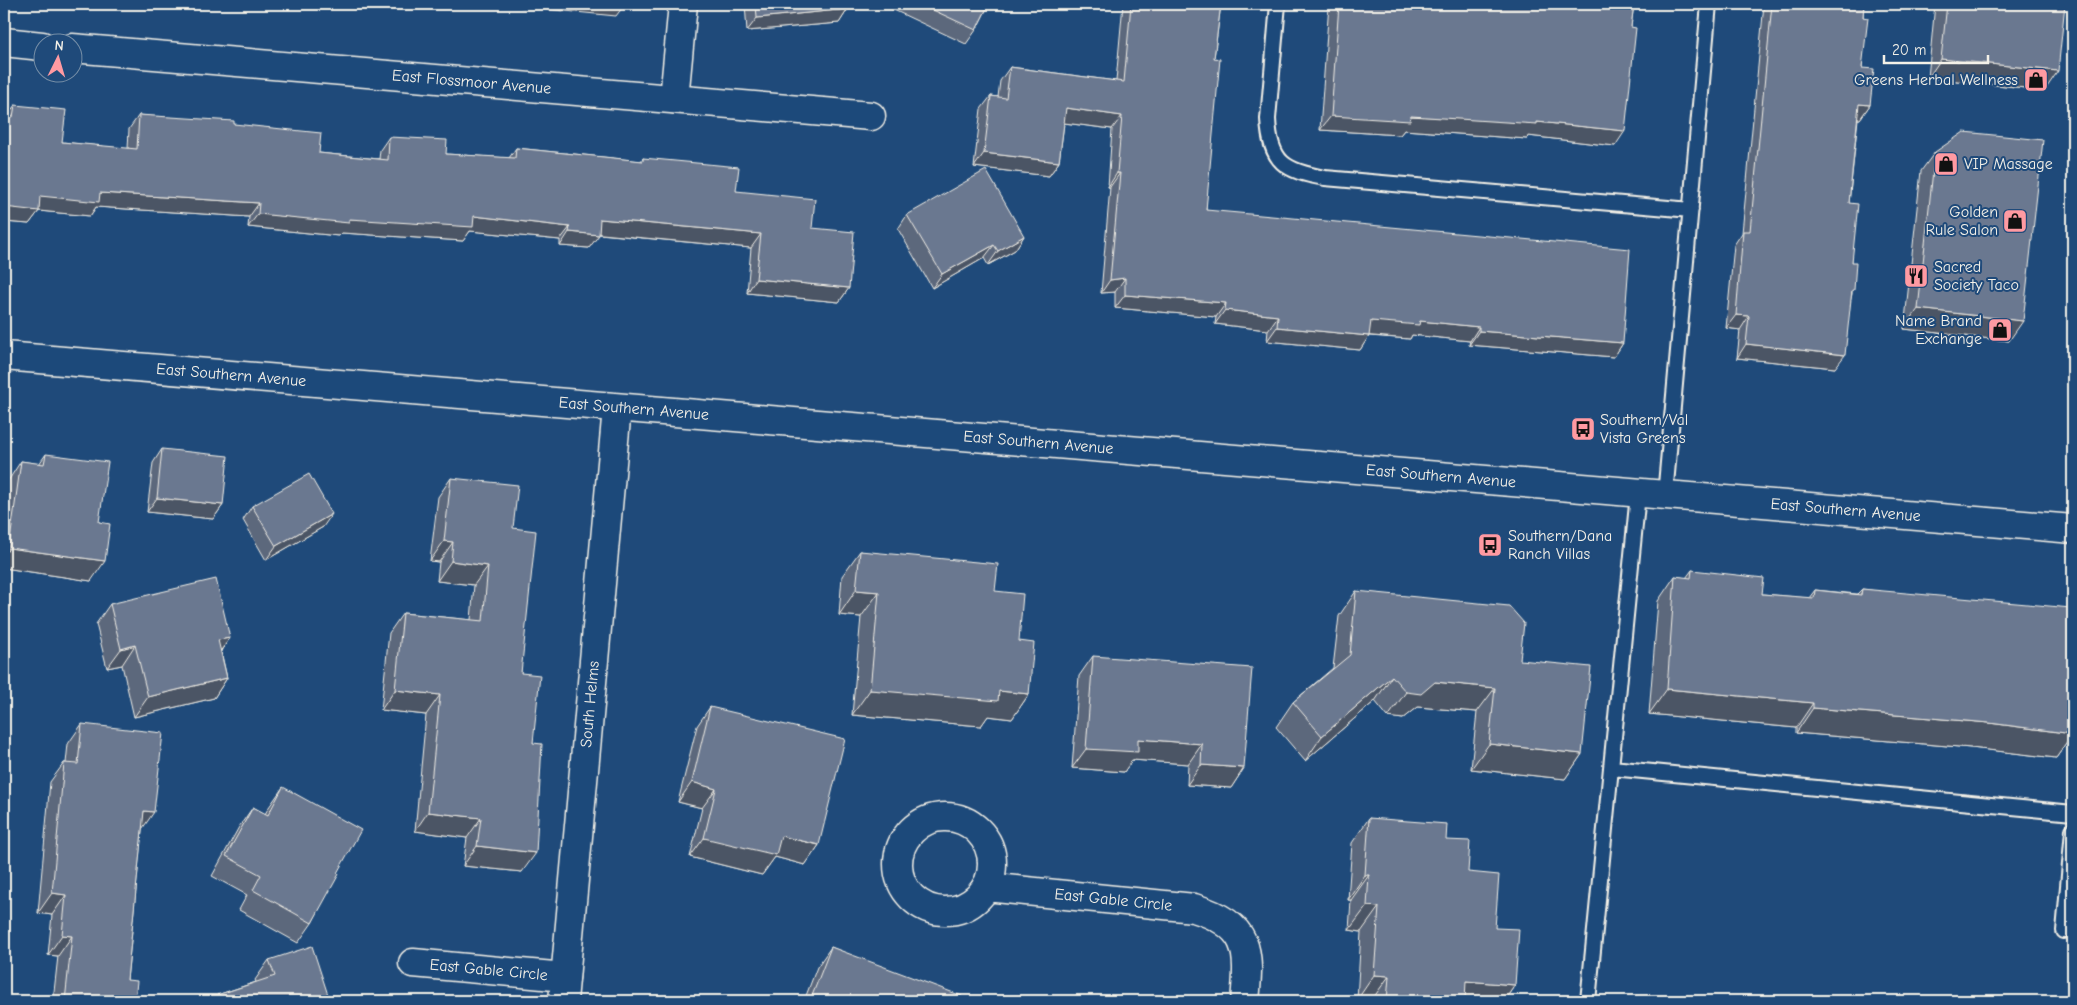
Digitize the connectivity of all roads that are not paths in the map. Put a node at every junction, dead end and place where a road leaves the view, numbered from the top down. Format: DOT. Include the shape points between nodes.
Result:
graph roads {
  1 [pos="683,4"];
  2 [pos="1278,4"];
  3 [pos="1709,4"];
  4 [pos="4,42"];
  5 [pos="32,45"];
  6 [pos="82,49"];
  7 [pos="674,98"];
  8 [pos="871,116"];
  9 [pos="1691,210"];
  10 [pos="4,356"];
  11 [pos="617,408"];
  12 [pos="1638,494"];
  13 [pos="1665,496"];
  14 [pos="2073,530"];
  15 [pos="1612,768"];
  16 [pos="2073,813"];
  17 [pos="2073,830"];
  18 [pos="986,887"];
  19 [pos="2064,932"];
  20 [pos="413,963"];
  21 [pos="564,989"];
  22 [pos="1245,1001"];
  23 [pos="1588,1001"];
  1 -- 7 [label="main road"];
  2 -- 9 [label="lane" via="1268,134 1279,162 1292,170 1325,178"];
  3 -- 9 [label="lane"];
  4 -- 5 [label="main road"];
  6 -- 7 [label="main road, East Flossmoor Avenue"];
  7 -- 8 [label="main road, East Flossmoor Avenue"];
  9 -- 13 [label="lane"];
  10 -- 11 [label="main road, East Southern Avenue"];
  11 -- 12 [label="main road, East Southern Avenue"];
  11 -- 21 [label="main road, South Helms"];
  12 -- 13 [label="main road, East Southern Avenue"];
  12 -- 15 [label="lane"];
  13 -- 14 [label="main road, East Southern Avenue"];
  15 -- 16 [label="lane"];
  15 -- 23 [label="lane"];
  17 -- 19 [label="lane"];
  18 -- 22 [label="main road, East Gable Circle" via="1194,908 1222,919 1233,928 1247,952"];
  20 -- 21 [label="main road, East Gable Circle"];
}
